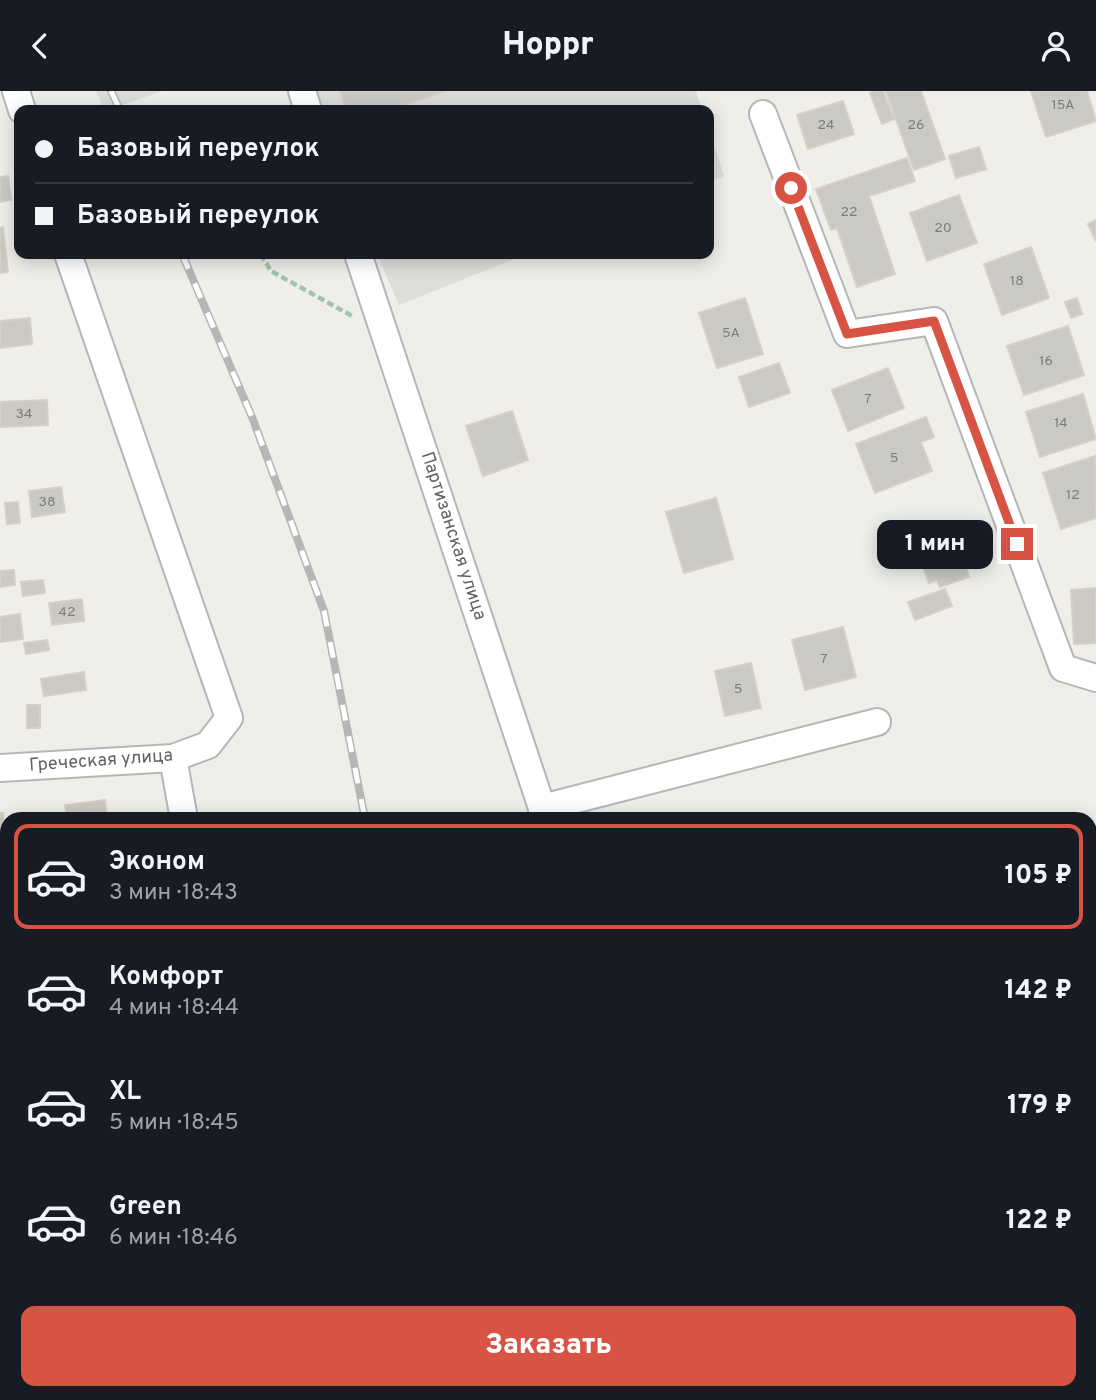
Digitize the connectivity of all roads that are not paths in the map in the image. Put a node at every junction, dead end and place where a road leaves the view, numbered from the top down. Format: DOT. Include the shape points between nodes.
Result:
graph roads {
  1 [pos="764,114"];
  2 [pos="70,259"];
  3 [pos="360,259"];
  4 [pos="1096,678"];
  5 [pos="877,722"];
  6 [pos="173,758"];
  7 [pos="0,768"];
  8 [pos="183,812"];
  9 [pos="541,812"];
  10 [pos="549,812"];
  1 -- 4 [label="street" via="847,334 934,321 1063,668"];
  2 -- 6 [label="street, Греческая улица" via="229,718 208,745"];
  3 -- 9 [label="street, Партизанская улица"];
  5 -- 10 [label="street"];
  6 -- 7 [label="street, Греческая улица"];
  6 -- 8 [label="street"];
}
